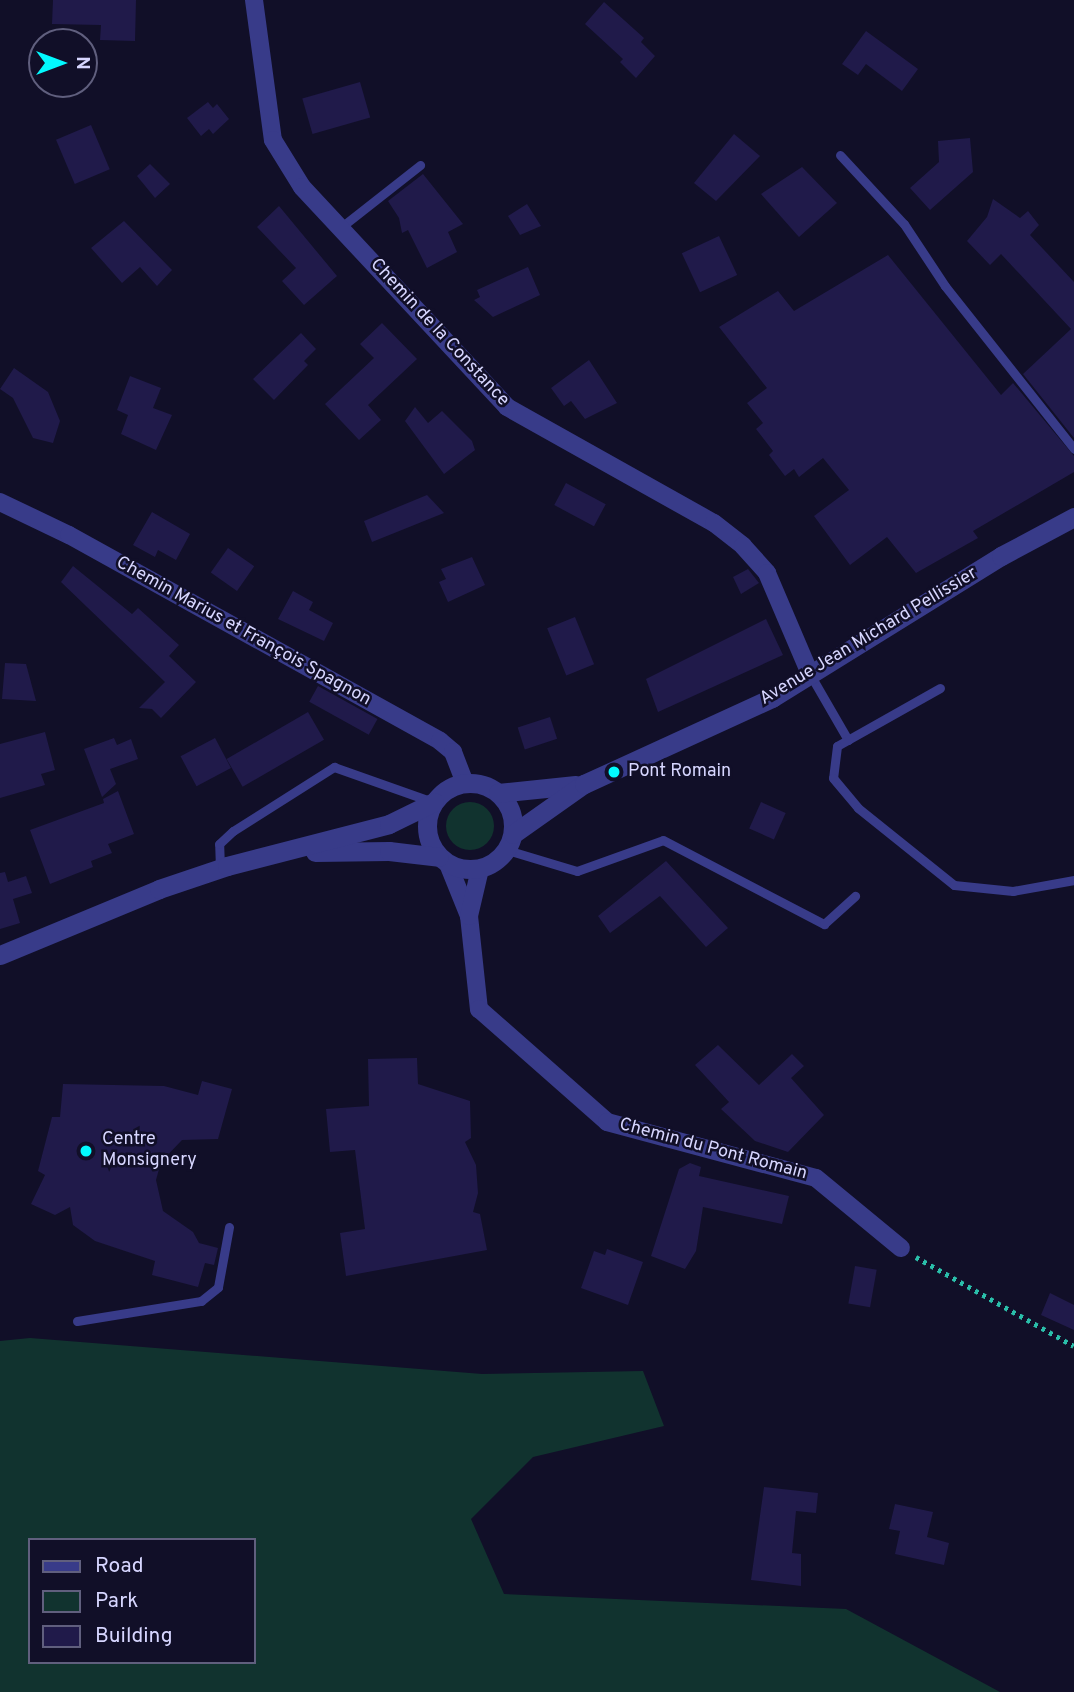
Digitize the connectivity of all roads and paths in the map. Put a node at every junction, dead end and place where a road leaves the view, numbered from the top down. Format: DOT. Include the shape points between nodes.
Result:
graph roads {
  1 [pos="254,0"];
  2 [pos="840,155"];
  3 [pos="420,165"];
  4 [pos="340,228"];
  5 [pos="1074,449"];
  6 [pos="0,502"];
  7 [pos="1074,517"];
  8 [pos="811,676"];
  9 [pos="940,688"];
  10 [pos="848,740"];
  11 [pos="465,783"];
  12 [pos="584,784"];
  13 [pos="498,793"];
  14 [pos="434,802"];
  15 [pos="510,842"];
  16 [pos="286,852"];
  17 [pos="443,860"];
  18 [pos="220,869"];
  19 [pos="480,869"];
  20 [pos="1074,880"];
  21 [pos="855,896"];
  22 [pos="469,916"];
  23 [pos="0,956"];
  24 [pos="229,1227"];
  25 [pos="901,1248"];
  26 [pos="77,1321"];
  27 [pos="1074,1346"];
  1 -- 4 [label="street, Chemin de la Constance" via="273,140 302,187"];
  2 -- 5 [label="lane" via="904,224 968,316"];
  3 -- 4 [label="lane"];
  4 -- 8 [label="street, Chemin de la Constance" via="507,407 714,523 743,546 767,573"];
  6 -- 11 [label="street, Chemin Marius et François Spagnon" via="69,535 440,741 453,752"];
  7 -- 8 [label="street, Avenue Jean Michard Pellissier" via="1001,556"];
  8 -- 10 [label="lane"];
  8 -- 12 [label="street, Avenue Jean Michard Pellissier" via="744,712"];
  9 -- 10 [label="lane"];
  10 -- 20 [label="lane" via="837,746 833,778 858,808 954,885 1013,891"];
  11 -- 13 [label="street"];
  11 -- 14 [label="street" via="443,792"];
  12 -- 13 [label="street, Avenue Jean Michard Pellissier"];
  12 -- 15 [label="street, Avenue Jean Michard Pellissier"];
  13 -- 15 [label="street" via="511,811"];
  14 -- 16 [label="street" via="389,824"];
  14 -- 17 [label="street" via="428,836"];
  14 -- 18 [label="lane" via="334,767 233,831 219,844"];
  15 -- 19 [label="street"];
  15 -- 21 [label="lane" via="577,872 663,840 824,924"];
  16 -- 17 [label="street" via="389,851"];
  16 -- 18 [label="street"];
  17 -- 19 [label="street"];
  17 -- 22 [label="street, Chemin du Pont Romain"];
  18 -- 23 [label="street" via="159,889"];
  19 -- 22 [label="street, Chemin du Pont Romain"];
  22 -- 25 [label="street, Chemin du Pont Romain" via="479,1009 607,1122 816,1178"];
  24 -- 26 [label="lane" via="218,1287 201,1301"];
  25 -- 27 [label="path"];
}
